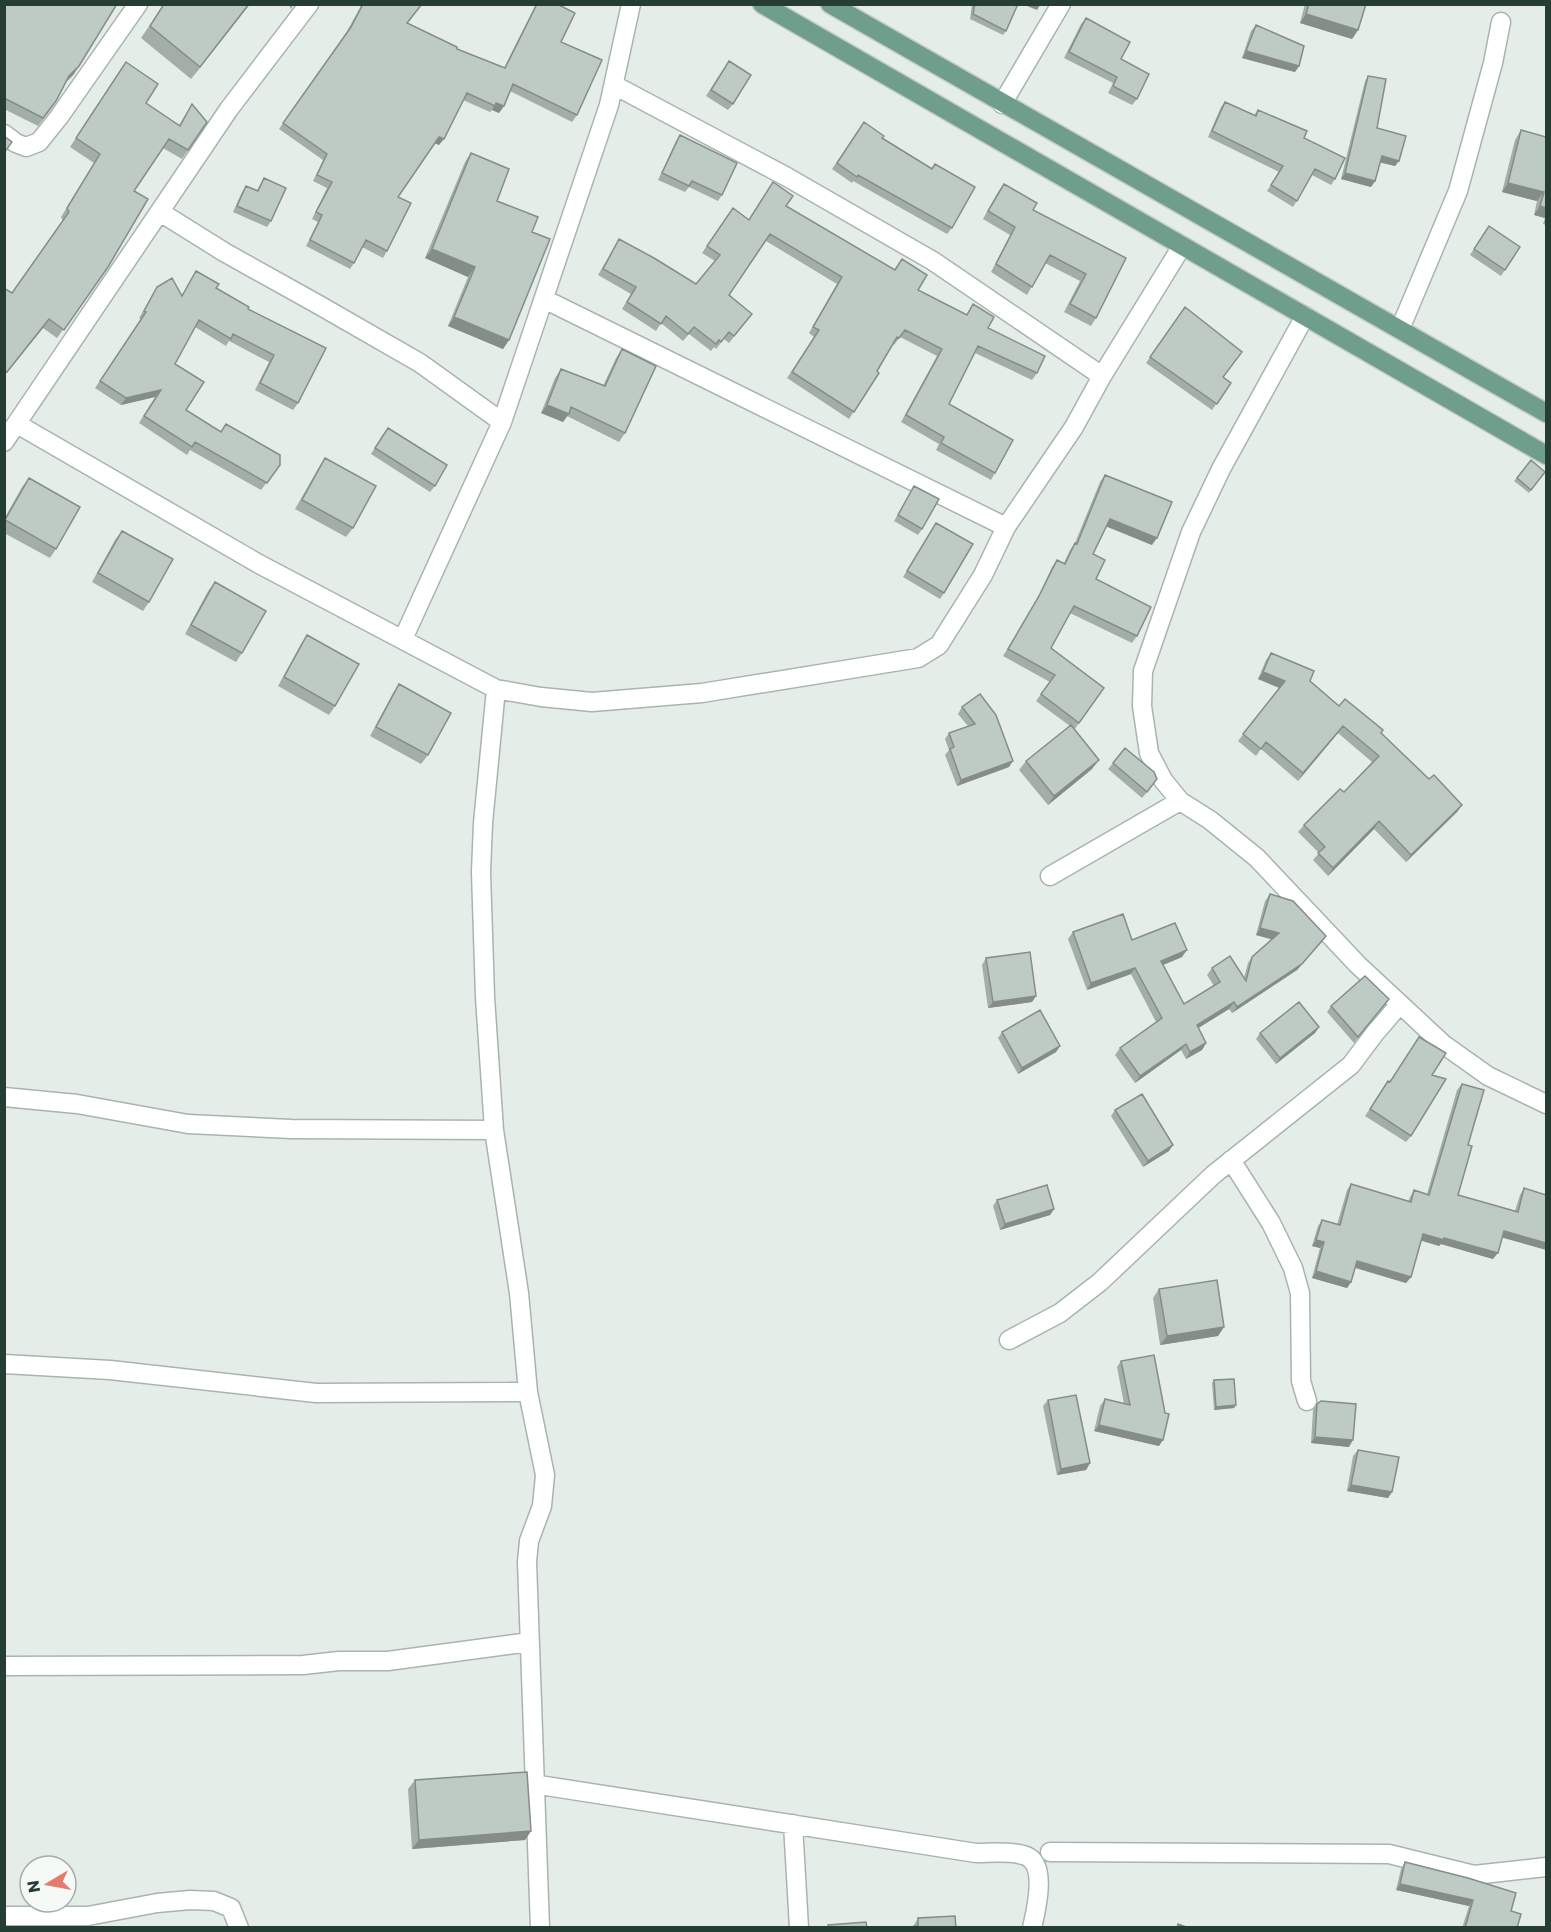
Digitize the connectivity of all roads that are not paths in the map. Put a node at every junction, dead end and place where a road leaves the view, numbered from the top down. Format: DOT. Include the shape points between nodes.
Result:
graph roads {
  1 [pos="138,4"];
  2 [pos="309,4"];
  3 [pos="631,4"];
  4 [pos="762,4"];
  5 [pos="830,4"];
  6 [pos="1061,4"];
  7 [pos="1501,22"];
  8 [pos="614,85"];
  9 [pos="1002,104"];
  10 [pos="4,134"];
  11 [pos="160,212"];
  12 [pos="1182,246"];
  13 [pos="544,299"];
  14 [pos="1305,316"];
  15 [pos="1400,329"];
  16 [pos="1102,376"];
  17 [pos="1546,413"];
  18 [pos="502,423"];
  19 [pos="17,424"];
  20 [pos="4,442"];
  21 [pos="1546,455"];
  22 [pos="1006,528"];
  23 [pos="404,639"];
  24 [pos="496,689"];
  25 [pos="1180,801"];
  26 [pos="1050,876"];
  27 [pos="1400,1004"];
  28 [pos="4,1097"];
  29 [pos="1546,1104"];
  30 [pos="494,1130"];
  31 [pos="1232,1160"];
  32 [pos="1009,1340"];
  33 [pos="4,1364"];
  34 [pos="528,1392"];
  35 [pos="1307,1401"];
  36 [pos="529,1642"];
  37 [pos="4,1666"];
  38 [pos="534,1784"];
  39 [pos="793,1824"];
  40 [pos="1050,1852"];
  41 [pos="1546,1867"];
  42 [pos="4,1916"];
  43 [pos="239,1928"];
  44 [pos="540,1928"];
  45 [pos="799,1928"];
  46 [pos="1032,1928"];
  1 -- 10 [label="street" via="39,142 26,147"];
  2 -- 11 [label="street" via="229,109"];
  3 -- 8 [label="street"];
  4 -- 12 [label="main road"];
  5 -- 9 [label="main road"];
  6 -- 9 [label="street"];
  7 -- 15 [label="street" via="1458,191"];
  8 -- 13 [label="street"];
  8 -- 16 [label="street" via="787,177 933,261"];
  9 -- 15 [label="main road"];
  11 -- 18 [label="street" via="420,363"];
  11 -- 19 [label="street"];
  12 -- 14 [label="main road"];
  12 -- 16 [label="street"];
  13 -- 18 [label="street"];
  13 -- 22 [label="street"];
  14 -- 21 [label="main road"];
  14 -- 25 [label="street" via="1221,468 1191,532 1143,671 1142,706 1149,753"];
  15 -- 17 [label="main road"];
  16 -- 22 [label="street" via="1074,427"];
  18 -- 23 [label="street"];
  19 -- 20 [label="street"];
  19 -- 23 [label="street" via="259,564"];
  22 -- 24 [label="street" via="983,575 939,645 918,658 702,693 592,702"];
  23 -- 24 [label="street"];
  24 -- 30 [label="street" via="481,872"];
  25 -- 26 [label="street"];
  25 -- 27 [label="street" via="1257,858 1358,966"];
  27 -- 29 [label="street" via="1443,1044 1488,1076"];
  27 -- 31 [label="street" via="1351,1065"];
  28 -- 30 [label="street" via="77,1104 188,1124 291,1130"];
  30 -- 34 [label="street" via="519,1293"];
  31 -- 32 [label="street" via="1100,1282 1060,1313"];
  31 -- 35 [label="street" via="1293,1268 1300,1293 1301,1381"];
  33 -- 34 [label="street" via="110,1370 316,1393"];
  34 -- 36 [label="street" via="544,1475 542,1506 527,1562"];
  36 -- 37 [label="street" via="388,1660 303,1665"];
  36 -- 38 [label="street"];
  38 -- 39 [label="street"];
  38 -- 44 [label="street"];
  39 -- 45 [label="street"];
  39 -- 46 [label="street" via="976,1853 1024,1855 1036,1865 1038,1875"];
  40 -- 41 [label="street" via="1389,1854 1474,1875"];
  42 -- 43 [label="street" via="88,1916 157,1903 214,1901 231,1908"];
}
